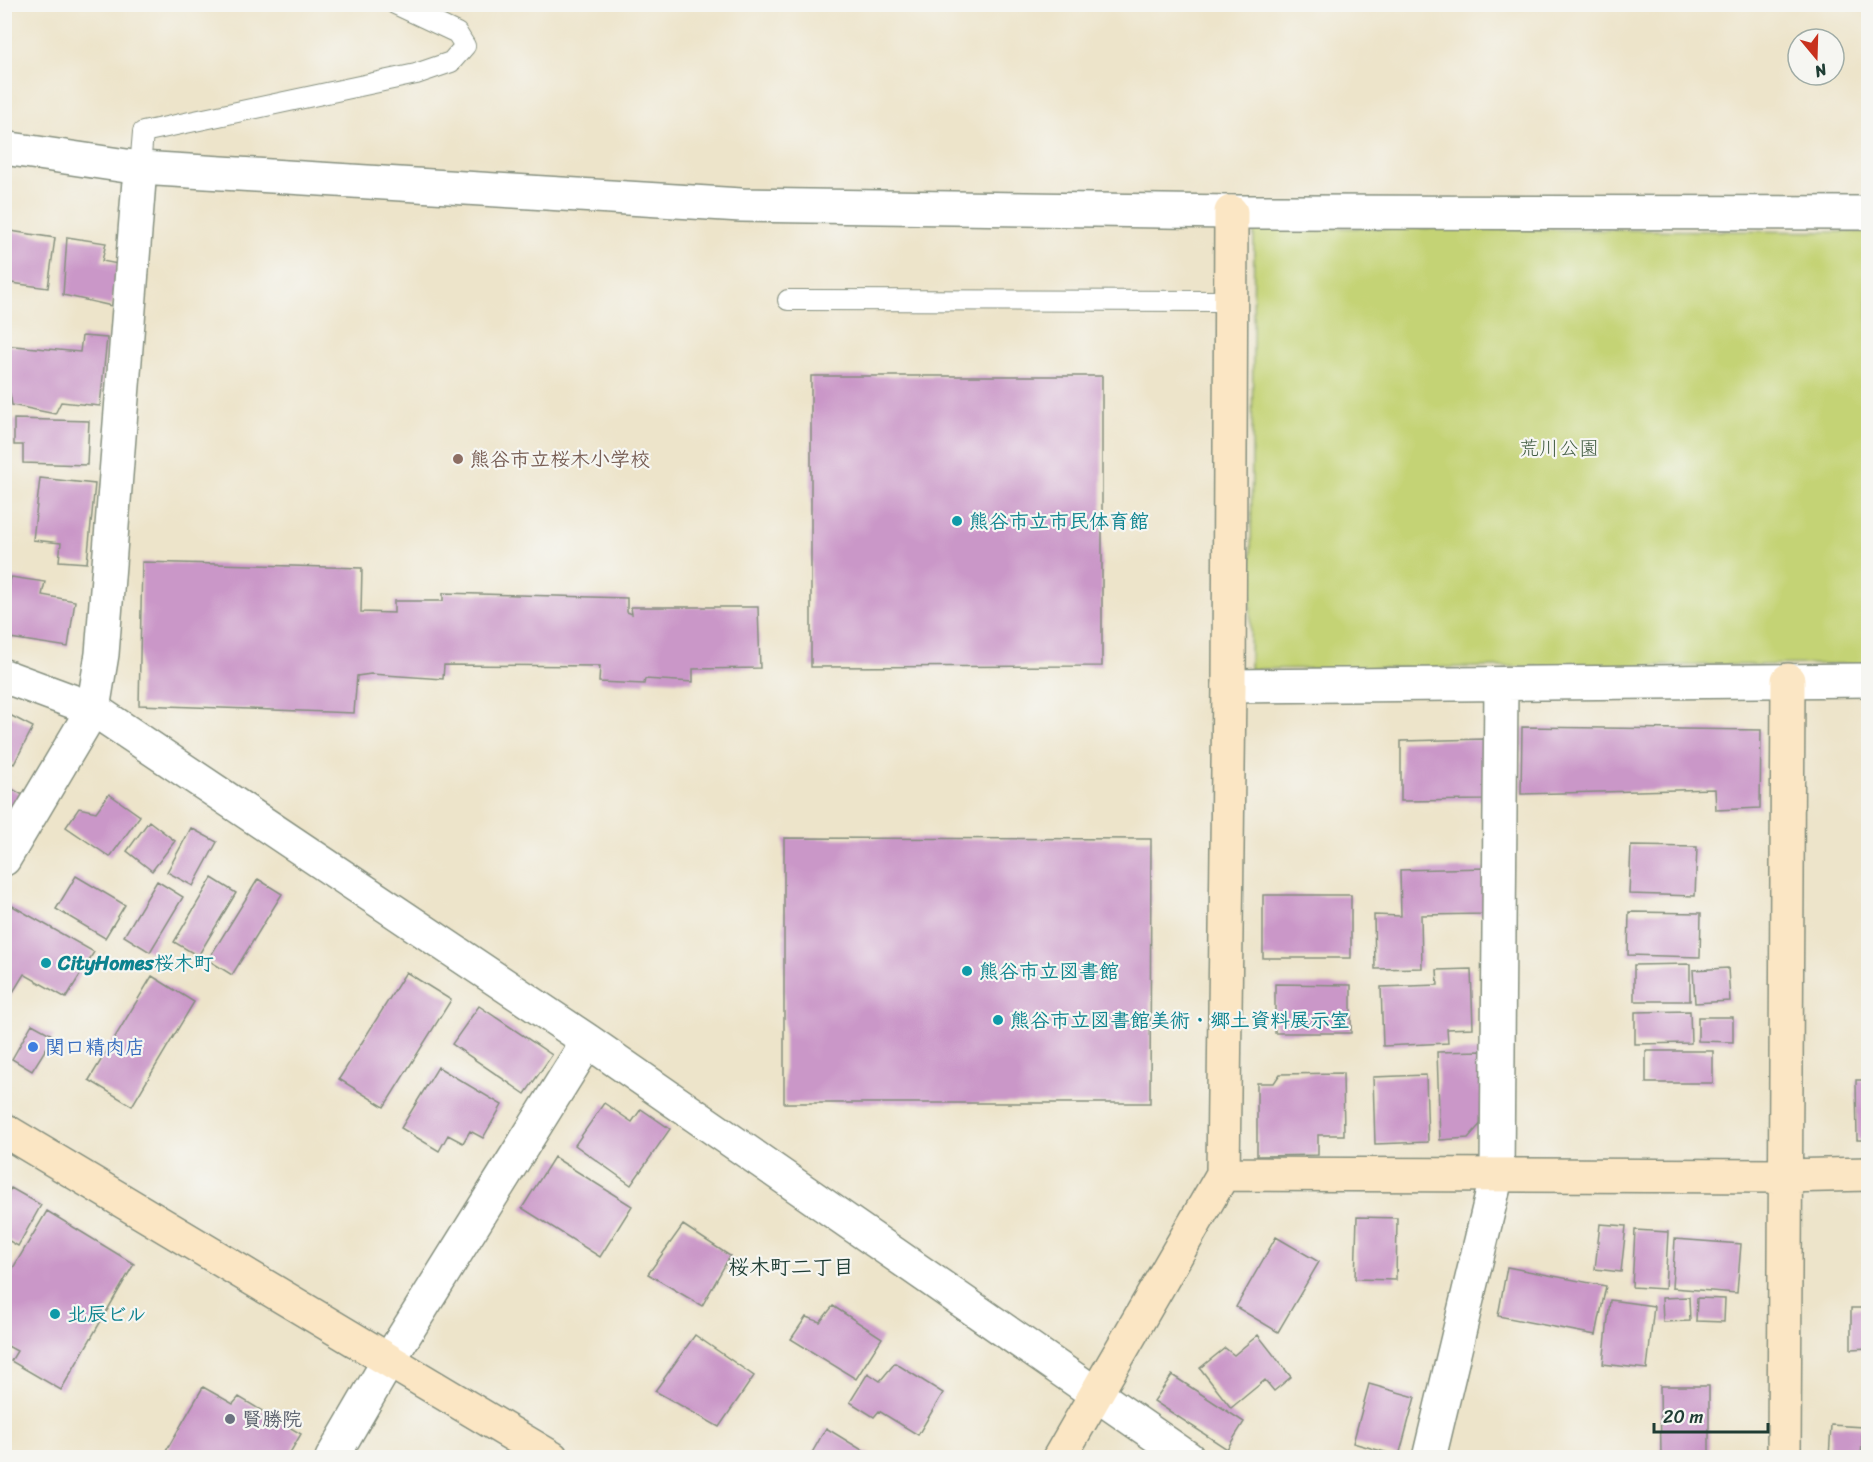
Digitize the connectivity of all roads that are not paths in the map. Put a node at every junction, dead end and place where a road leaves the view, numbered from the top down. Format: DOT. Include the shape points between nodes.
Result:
graph roads {
  1 [pos="395,4"];
  2 [pos="4,148"];
  3 [pos="140,168"];
  4 [pos="1231,212"];
  5 [pos="1869,213"];
  6 [pos="788,300"];
  7 [pos="1231,301"];
  8 [pos="4,676"];
  9 [pos="1788,680"];
  10 [pos="1869,680"];
  11 [pos="1502,684"];
  12 [pos="1230,686"];
  13 [pos="93,709"];
  14 [pos="4,859"];
  15 [pos="588,1041"];
  16 [pos="4,1131"];
  17 [pos="1223,1174"];
  18 [pos="1497,1174"];
  19 [pos="1869,1174"];
  20 [pos="1785,1176"];
  21 [pos="389,1360"];
  22 [pos="1096,1396"];
  23 [pos="332,1458"];
  24 [pos="552,1458"];
  25 [pos="1059,1458"];
  26 [pos="1188,1458"];
  27 [pos="1429,1458"];
  28 [pos="1784,1458"];
  1 -- 3 [label="lane" via="457,33 465,46 451,62 416,74 143,132"];
  2 -- 3 [label="street"];
  3 -- 4 [label="street" via="741,206"];
  3 -- 13 [label="street" via="102,654"];
  4 -- 5 [label="street"];
  4 -- 7 [label="street"];
  6 -- 7 [label="lane"];
  7 -- 12 [label="street"];
  8 -- 13 [label="street"];
  9 -- 10 [label="street"];
  9 -- 11 [label="street"];
  9 -- 20 [label="street"];
  11 -- 12 [label="street"];
  11 -- 18 [label="street"];
  12 -- 17 [label="street"];
  13 -- 14 [label="street"];
  13 -- 15 [label="street"];
  15 -- 21 [label="street"];
  15 -- 22 [label="street"];
  16 -- 21 [label="street"];
  17 -- 18 [label="street"];
  17 -- 22 [label="street"];
  18 -- 20 [label="street"];
  18 -- 27 [label="street"];
  19 -- 20 [label="street"];
  20 -- 28 [label="street"];
  21 -- 23 [label="street"];
  21 -- 24 [label="street"];
  22 -- 25 [label="street"];
  22 -- 26 [label="street"];
}
